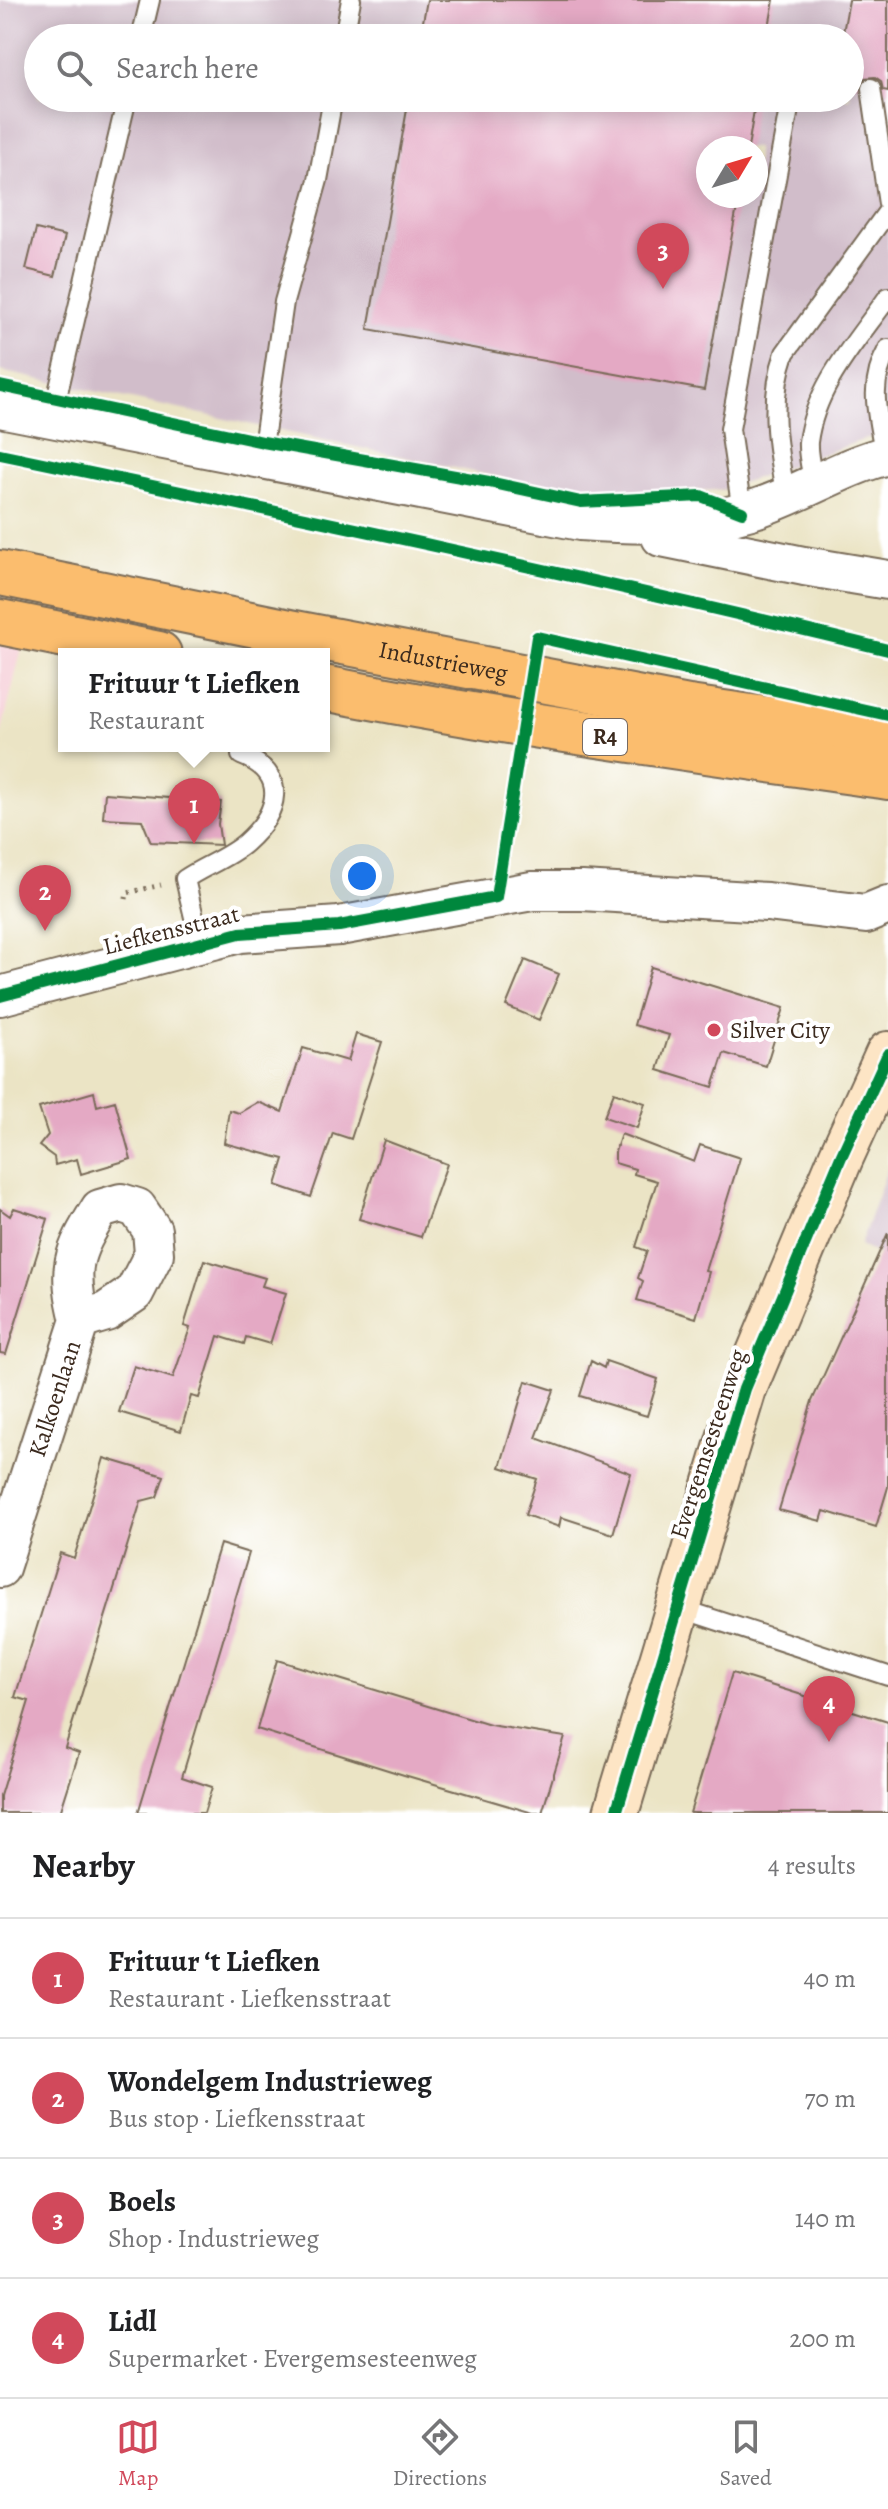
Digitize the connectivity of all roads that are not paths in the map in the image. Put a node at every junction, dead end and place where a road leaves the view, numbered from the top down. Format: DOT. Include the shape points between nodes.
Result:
graph roads {
  1 [pos="150,0"];
  2 [pos="351,0"];
  3 [pos="144,24"];
  4 [pos="347,24"];
  5 [pos="871,88"];
  6 [pos="124,112"];
  7 [pos="330,112"];
  8 [pos="788,112"];
  9 [pos="888,204"];
  10 [pos="888,211"];
  11 [pos="888,297"];
  12 [pos="888,349"];
  13 [pos="0,408"];
  14 [pos="52,418"];
  15 [pos="887,455"];
  16 [pos="261,460"];
  17 [pos="800,491"];
  18 [pos="742,512"];
  19 [pos="580,521"];
  20 [pos="0,573"];
  21 [pos="888,580"];
  22 [pos="0,622"];
  23 [pos="129,648"];
  24 [pos="330,689"];
  25 [pos="888,737"];
  26 [pos="241,755"];
  27 [pos="888,777"];
  28 [pos="888,905"];
  29 [pos="200,943"];
  30 [pos="0,996"];
  31 [pos="888,1054"];
  32 [pos="80,1320"];
  33 [pos="0,1568"];
  34 [pos="679,1608"];
  35 [pos="888,1676"];
  36 [pos="616,1813"];
  1 -- 3 [label="lane"];
  2 -- 4 [label="lane"];
  5 -- 9 [label="lane"];
  6 -- 14 [label="lane"];
  7 -- 16 [label="lane" via="318,180 284,302"];
  8 -- 18 [label="lane" via="730,429"];
  10 -- 17 [label="lane" via="785,353 777,375 775,434"];
  11 -- 17 [label="lane" via="831,378 814,416"];
  12 -- 15 [label="lane" via="874,393"];
  13 -- 14 [label="street"];
  14 -- 16 [label="street"];
  15 -- 17 [label="street"];
  16 -- 19 [label="street"];
  17 -- 18 [label="street"];
  18 -- 19 [label="street" via="700,522"];
  19 -- 21 [label="street"];
  20 -- 25 [label="highway, Industrieweg / R4" via="689,708"];
  22 -- 23 [label="highway"];
  24 -- 27 [label="highway, Industrieweg / R4" via="600,737"];
  26 -- 29 [label="lane" via="258,761 273,780 276,799 269,816 245,843 185,879"];
  28 -- 29 [label="street, Liefkensstraat" via="866,914 767,902 532,891 339,926 240,933"];
  29 -- 30 [label="street, Liefkensstraat"];
  31 -- 34 [label="street, Evergemsesteenweg" via="744,1389"];
  32 -- 33 [label="street, Kalkoenlaan"];
  34 -- 35 [label="lane"];
  34 -- 36 [label="street, Evergemsesteenweg"];
}
